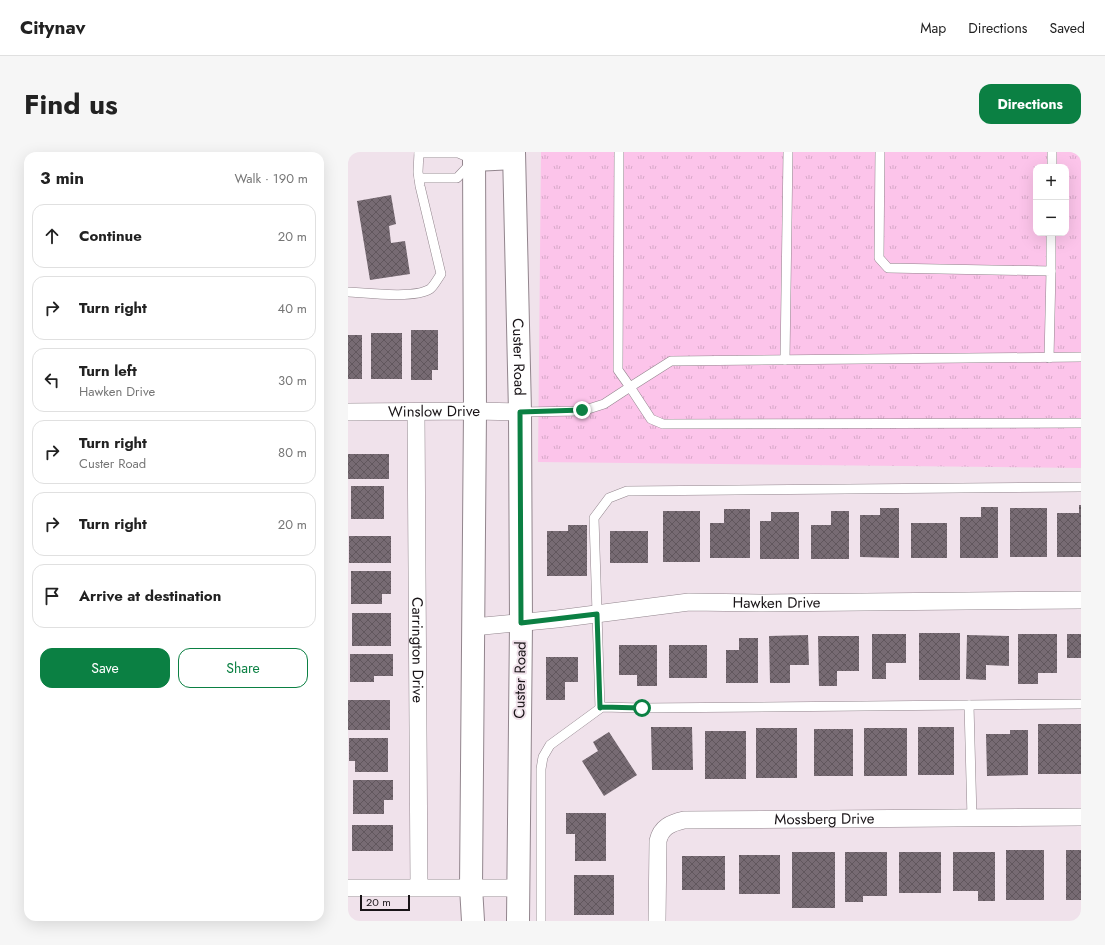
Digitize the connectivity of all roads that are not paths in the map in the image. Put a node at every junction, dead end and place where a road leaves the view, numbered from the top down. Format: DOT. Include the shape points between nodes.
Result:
graph roads {
  1 [pos="419,152"];
  2 [pos="619,152"];
  3 [pos="788,152"];
  4 [pos="880,152"];
  5 [pos="1052,152"];
  6 [pos="514,155"];
  7 [pos="474,156"];
  8 [pos="1052,164"];
  9 [pos="419,178"];
  10 [pos="1051,236"];
  11 [pos="1051,271"];
  12 [pos="348,292"];
  13 [pos="1081,357"];
  14 [pos="1050,358"];
  15 [pos="786,360"];
  16 [pos="630,387"];
  17 [pos="475,410"];
  18 [pos="348,412"];
  19 [pos="416,412"];
  20 [pos="520,412"];
  21 [pos="1081,423"];
  22 [pos="1081,487"];
  23 [pos="1081,600"];
  24 [pos="597,614"];
  25 [pos="521,623"];
  26 [pos="473,628"];
  27 [pos="1081,704"];
  28 [pos="969,705"];
  29 [pos="600,708"];
  30 [pos="1081,817"];
  31 [pos="972,818"];
  32 [pos="348,888"];
  33 [pos="419,888"];
  34 [pos="472,888"];
  35 [pos="518,888"];
  36 [pos="473,921"];
  37 [pos="518,921"];
  38 [pos="541,921"];
  39 [pos="658,921"];
  1 -- 7 [label="lane"];
  1 -- 9 [label="lane"];
  2 -- 16 [label="lane" via="618,370"];
  3 -- 15 [label="lane"];
  4 -- 11 [label="lane" via="879,258 888,268"];
  5 -- 8 [label="lane"];
  6 -- 7 [label="main road"];
  6 -- 20 [label="main road, Custer Road"];
  7 -- 9 [label="lane" via="458,178"];
  7 -- 17 [label="main road"];
  9 -- 12 [label="lane" via="441,274 430,289 416,294"];
  10 -- 11 [label="lane"];
  11 -- 14 [label="lane"];
  13 -- 14 [label="lane"];
  14 -- 15 [label="lane"];
  15 -- 16 [label="lane" via="672,361"];
  16 -- 20 [label="lane" via="604,404 582,410"];
  16 -- 21 [label="lane" via="651,419 663,424"];
  17 -- 19 [label="street, Winslow Drive"];
  17 -- 20 [label="street, Winslow Drive"];
  17 -- 26 [label="main road"];
  18 -- 19 [label="street, Winslow Drive"];
  19 -- 33 [label="street, Carrington Drive"];
  20 -- 25 [label="main road, Custer Road"];
  22 -- 24 [label="lane" via="627,491 609,498 594,518"];
  23 -- 24 [label="street, Hawken Drive" via="690,602"];
  24 -- 25 [label="street, Hawken Drive"];
  24 -- 29 [label="lane"];
  25 -- 26 [label="street, Hawken Drive"];
  25 -- 35 [label="main road, Custer Road"];
  26 -- 34 [label="main road"];
  27 -- 28 [label="lane"];
  28 -- 29 [label="lane"];
  28 -- 31 [label="lane"];
  29 -- 38 [label="lane" via="550,745 543,756"];
  30 -- 31 [label="street, Mossberg Drive"];
  31 -- 39 [label="street, Mossberg Drive" via="675,822 664,827 658,841"];
  32 -- 33 [label="street"];
  33 -- 34 [label="street"];
  34 -- 35 [label="street"];
  34 -- 36 [label="main road"];
  35 -- 37 [label="main road, Custer Road"];
}
